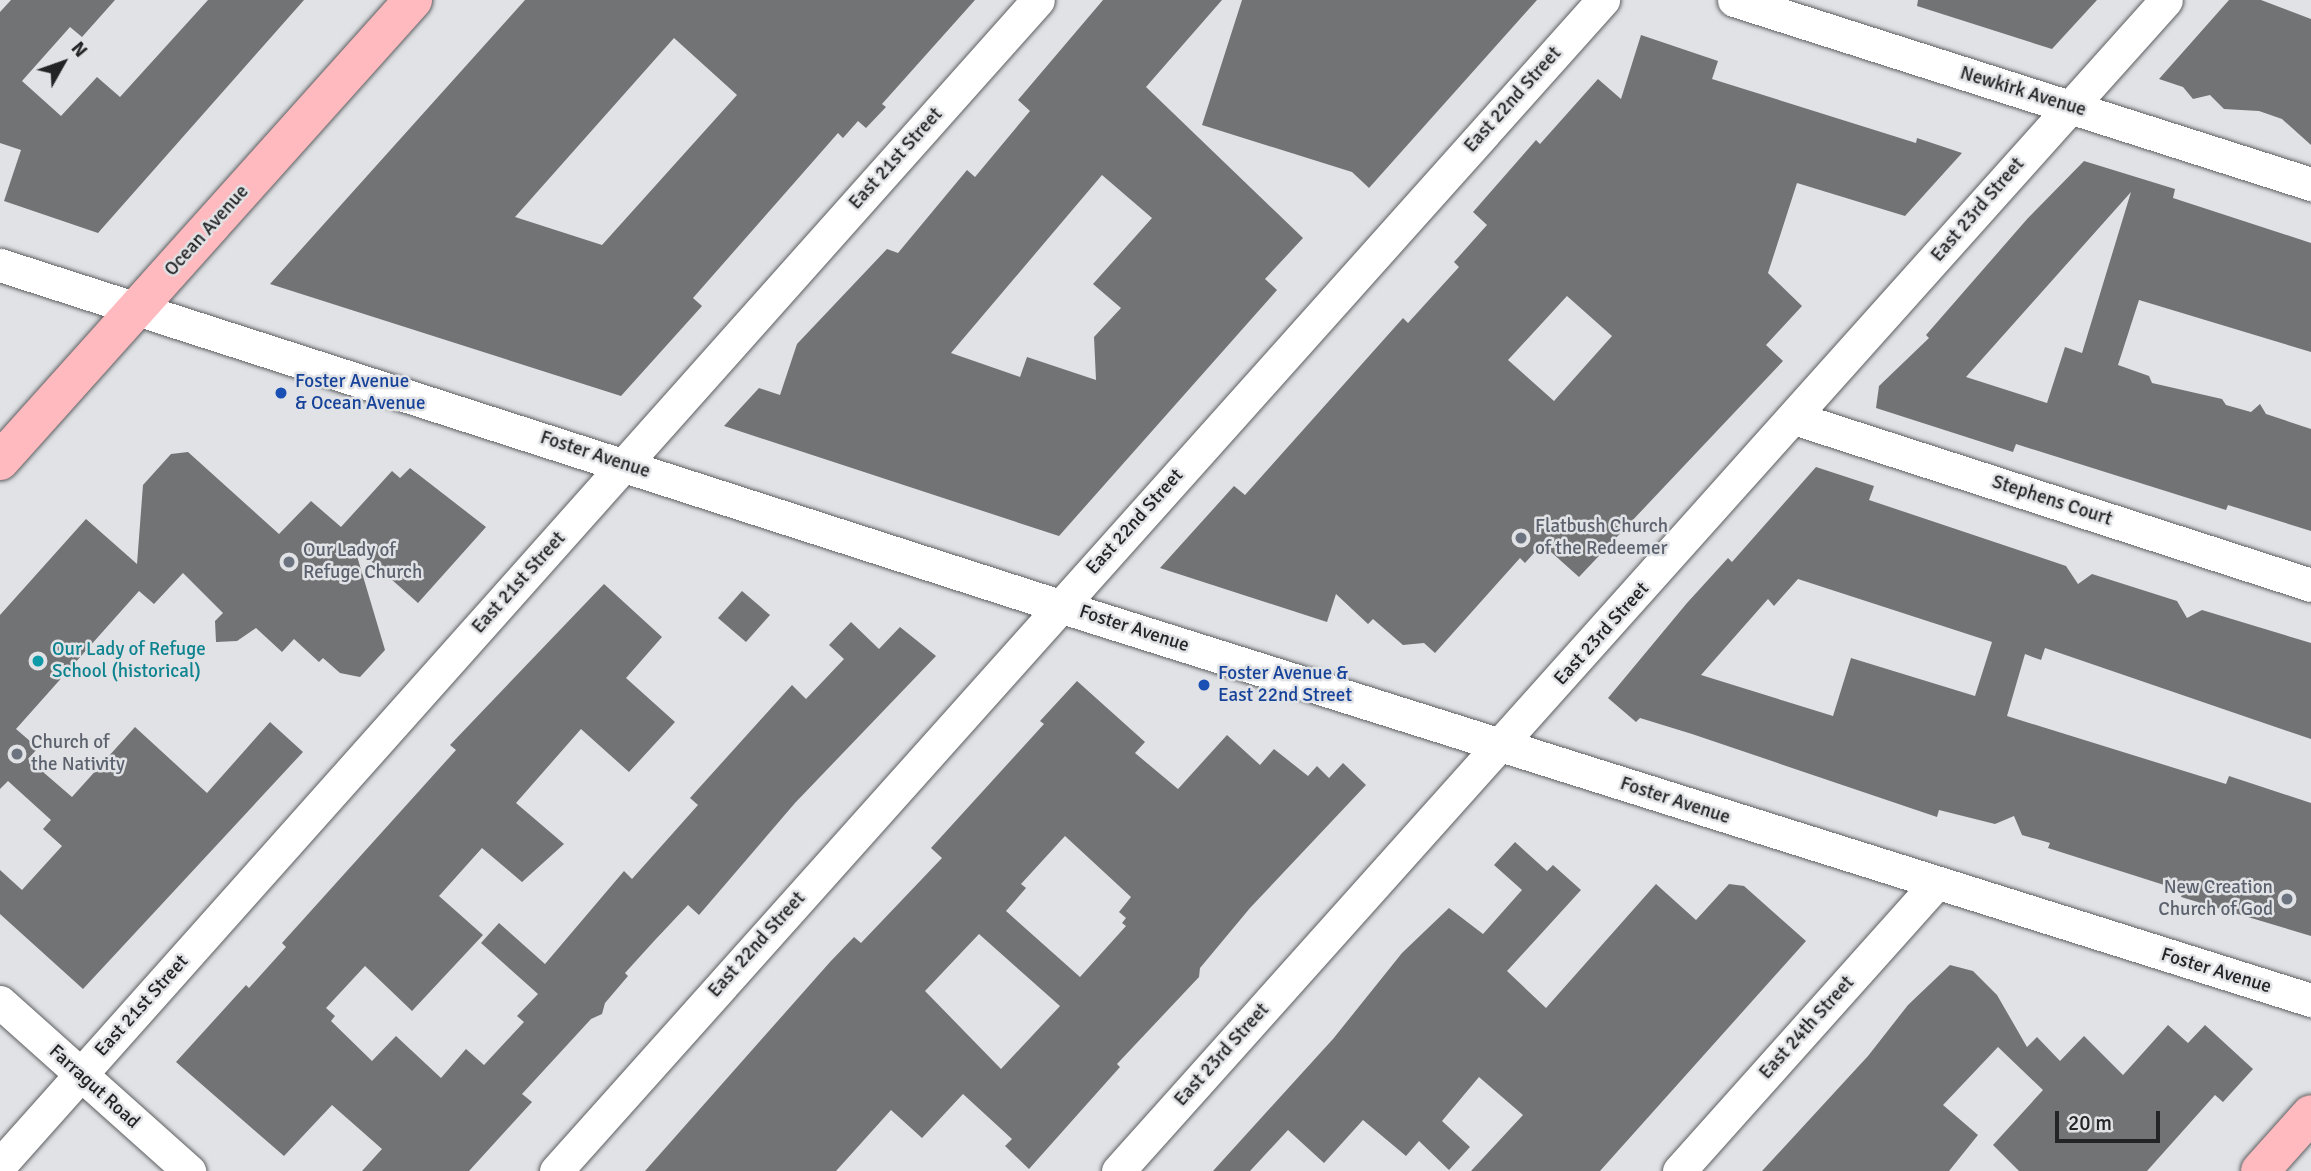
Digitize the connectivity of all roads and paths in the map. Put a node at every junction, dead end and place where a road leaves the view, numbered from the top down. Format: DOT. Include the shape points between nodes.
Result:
graph roads {
  1 [pos="413,0"];
  2 [pos="1038,0"];
  3 [pos="1603,0"];
  4 [pos="1734,0"];
  5 [pos="2166,0"];
  6 [pos="2068,107"];
  7 [pos="2311,184"];
  8 [pos="0,265"];
  9 [pos="137,309"];
  10 [pos="1794,418"];
  11 [pos="0,461"];
  12 [pos="624,464"];
  13 [pos="2311,585"];
  14 [pos="1060,605"];
  15 [pos="1499,745"];
  16 [pos="1935,885"];
  17 [pos="2311,1000"];
  18 [pos="0,1002"];
  19 [pos="81,1075"];
  20 [pos="2311,1114"];
  21 [pos="0,1166"];
  22 [pos="189,1171"];
  23 [pos="556,1171"];
  24 [pos="1118,1171"];
  25 [pos="1679,1171"];
  26 [pos="2260,1171"];
  1 -- 9 [label="main road, Ocean Avenue"];
  2 -- 12 [label="street, East 21st Street"];
  3 -- 14 [label="street, East 22nd Street"];
  4 -- 6 [label="street, Newkirk Avenue"];
  5 -- 6 [label="street, East 23rd Street"];
  6 -- 7 [label="street, Newkirk Avenue"];
  6 -- 10 [label="street, East 23rd Street"];
  8 -- 9 [label="street, Foster Avenue"];
  9 -- 11 [label="main road, Ocean Avenue"];
  9 -- 12 [label="street, Foster Avenue"];
  10 -- 13 [label="street, Stephens Court"];
  10 -- 15 [label="street, East 23rd Street"];
  12 -- 14 [label="street, Foster Avenue"];
  12 -- 19 [label="street, East 21st Street"];
  14 -- 15 [label="street, Foster Avenue"];
  14 -- 23 [label="street, East 22nd Street"];
  15 -- 16 [label="street, Foster Avenue"];
  15 -- 24 [label="street, East 23rd Street"];
  16 -- 17 [label="street, Foster Avenue"];
  16 -- 25 [label="street, East 24th Street"];
  18 -- 19 [label="street, Farragut Road"];
  19 -- 21 [label="street, East 21st Street"];
  19 -- 22 [label="street, Farragut Road"];
  20 -- 26 [label="main road"];
}
